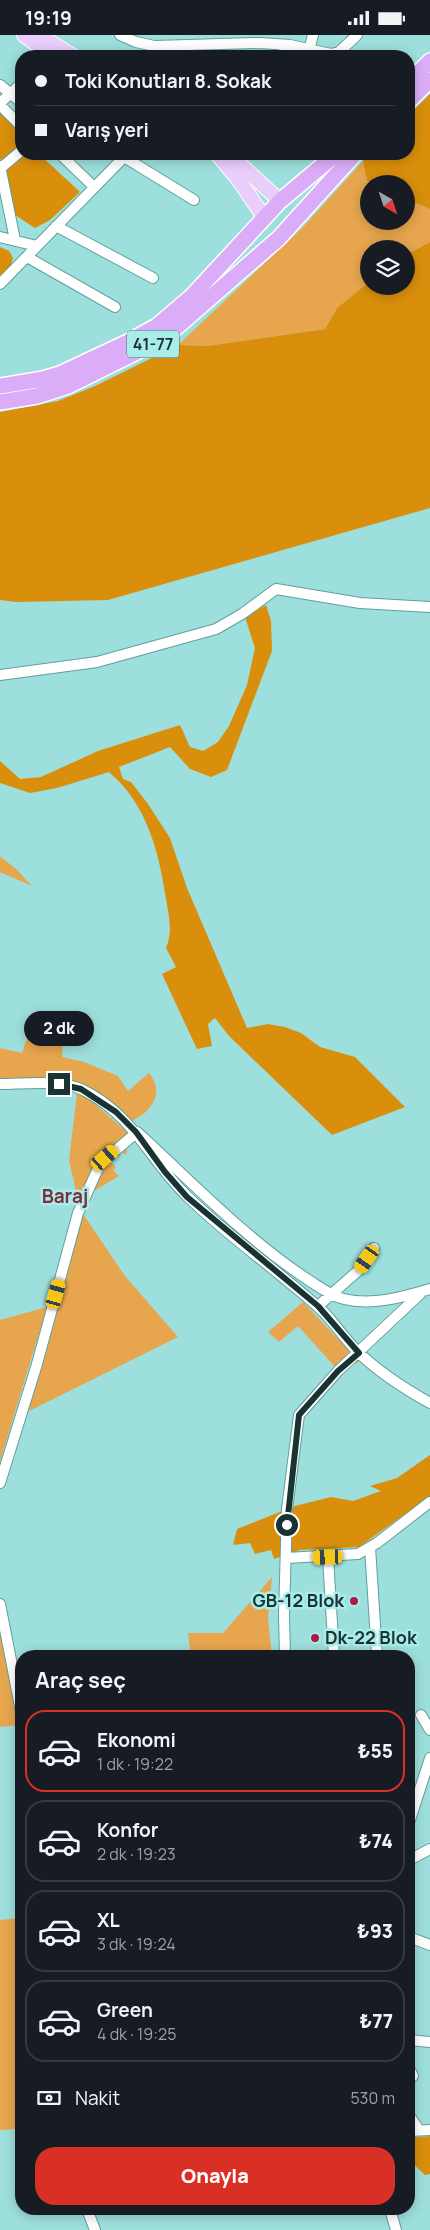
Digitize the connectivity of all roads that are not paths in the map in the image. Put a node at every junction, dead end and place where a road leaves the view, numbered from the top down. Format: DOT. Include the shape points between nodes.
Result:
graph roads {
  1 [pos="24,35"];
  2 [pos="120,35"];
  3 [pos="255,35"];
  4 [pos="312,35"];
  5 [pos="356,35"];
  6 [pos="47,37"];
  7 [pos="153,40"];
  8 [pos="220,40"];
  9 [pos="248,43"];
  10 [pos="44,50"];
  11 [pos="65,50"];
  12 [pos="309,50"];
  13 [pos="341,50"];
  14 [pos="430,61"];
  15 [pos="415,76"];
  16 [pos="430,80"];
  17 [pos="0,85"];
  18 [pos="15,89"];
  19 [pos="12,92"];
  20 [pos="15,95"];
  21 [pos="415,95"];
  22 [pos="0,104"];
  23 [pos="15,120"];
  24 [pos="15,156"];
  25 [pos="66,160"];
  26 [pos="121,160"];
  27 [pos="134,160"];
  28 [pos="222,160"];
  29 [pos="236,160"];
  30 [pos="329,160"];
  31 [pos="350,160"];
  32 [pos="1,167"];
  33 [pos="94,187"];
  34 [pos="194,200"];
  35 [pos="280,201"];
  36 [pos="264,217"];
  37 [pos="297,219"];
  38 [pos="56,226"];
  39 [pos="0,237"];
  40 [pos="279,238"];
  41 [pos="15,240"];
  42 [pos="37,246"];
  43 [pos="26,257"];
  44 [pos="153,278"];
  45 [pos="1,282"];
  46 [pos="115,307"];
  47 [pos="0,387"];
  48 [pos="0,402"];
  49 [pos="430,607"];
  50 [pos="0,675"];
  51 [pos="0,1084"];
  52 [pos="136,1132"];
  53 [pos="374,1248"];
  54 [pos="428,1289"];
  55 [pos="330,1294"];
  56 [pos="318,1306"];
  57 [pos="359,1353"];
  58 [pos="430,1403"];
  59 [pos="0,1483"];
  60 [pos="430,1503"];
  61 [pos="370,1547"];
  62 [pos="328,1557"];
  63 [pos="286,1558"];
  64 [pos="0,1604"];
  65 [pos="285,1650"];
  66 [pos="334,1650"];
  67 [pos="377,1650"];
  68 [pos="15,1680"];
  69 [pos="421,1715"];
  70 [pos="430,1730"];
  71 [pos="430,1758"];
  72 [pos="415,1804"];
  73 [pos="430,1849"];
  74 [pos="415,1857"];
  75 [pos="415,1939"];
  76 [pos="430,1945"];
  77 [pos="415,2042"];
  78 [pos="428,2045"];
  79 [pos="415,2130"];
  80 [pos="430,2130"];
  81 [pos="88,2215"];
  82 [pos="392,2215"];
  83 [pos="94,2230"];
  84 [pos="396,2230"];
  1 -- 10 [label="main road"];
  2 -- 7 [label="street" via="136,42"];
  3 -- 9 [label="street"];
  4 -- 12 [label="street"];
  5 -- 13 [label="street"];
  6 -- 11 [label="main road"];
  7 -- 8 [label="street"];
  8 -- 9 [label="street"];
  9 -- 12 [label="street" via="290,45"];
  14 -- 15 [label="highway"];
  16 -- 21 [label="highway"];
  17 -- 19 [label="street"];
  18 -- 19 [label="street"];
  19 -- 20 [label="street"];
  19 -- 22 [label="street"];
  22 -- 23 [label="street"];
  24 -- 32 [label="street"];
  25 -- 33 [label="street"];
  26 -- 33 [label="street"];
  27 -- 34 [label="street"];
  28 -- 36 [label="main road"];
  29 -- 35 [label="main road"];
  30 -- 35 [label="highway"];
  31 -- 37 [label="highway"];
  32 -- 41 [label="street"];
  33 -- 38 [label="street"];
  35 -- 36 [label="highway"];
  35 -- 37 [label="highway" via="293,208"];
  36 -- 40 [label="highway" via="270,233"];
  36 -- 47 [label="highway, 41-77" via="192,296 157,325 60,374"];
  37 -- 40 [label="highway"];
  38 -- 42 [label="street"];
  38 -- 44 [label="street"];
  39 -- 41 [label="street"];
  40 -- 48 [label="highway, 41-77" via="163,339 68,386 37,396"];
  41 -- 42 [label="street"];
  42 -- 43 [label="street"];
  43 -- 45 [label="street"];
  43 -- 46 [label="street"];
  49 -- 50 [label="street" via="360,603 276,589 216,629 96,662"];
  51 -- 52 [label="street" via="59,1084 81,1089 116,1112"];
  52 -- 55 [label="street" via="253,1237"];
  52 -- 56 [label="street" via="187,1197"];
  52 -- 59 [label="street" via="100,1163 78,1213 37,1364"];
  53 -- 55 [label="street" via="359,1270"];
  54 -- 55 [label="street" via="376,1301 344,1299"];
  54 -- 57 [label="street"];
  55 -- 56 [label="street"];
  56 -- 57 [label="street"];
  57 -- 58 [label="street" via="400,1385"];
  57 -- 63 [label="street" via="338,1371 299,1415 287,1509"];
  60 -- 61 [label="street"];
  61 -- 62 [label="street" via="358,1554"];
  61 -- 67 [label="street"];
  62 -- 63 [label="street"];
  62 -- 66 [label="street"];
  63 -- 65 [label="street"];
  64 -- 68 [label="street"];
  69 -- 70 [label="street"];
  71 -- 72 [label="street"];
  73 -- 74 [label="street"];
  75 -- 76 [label="street"];
  77 -- 78 [label="street"];
  79 -- 80 [label="street"];
  81 -- 83 [label="street"];
  82 -- 84 [label="street"];
}
